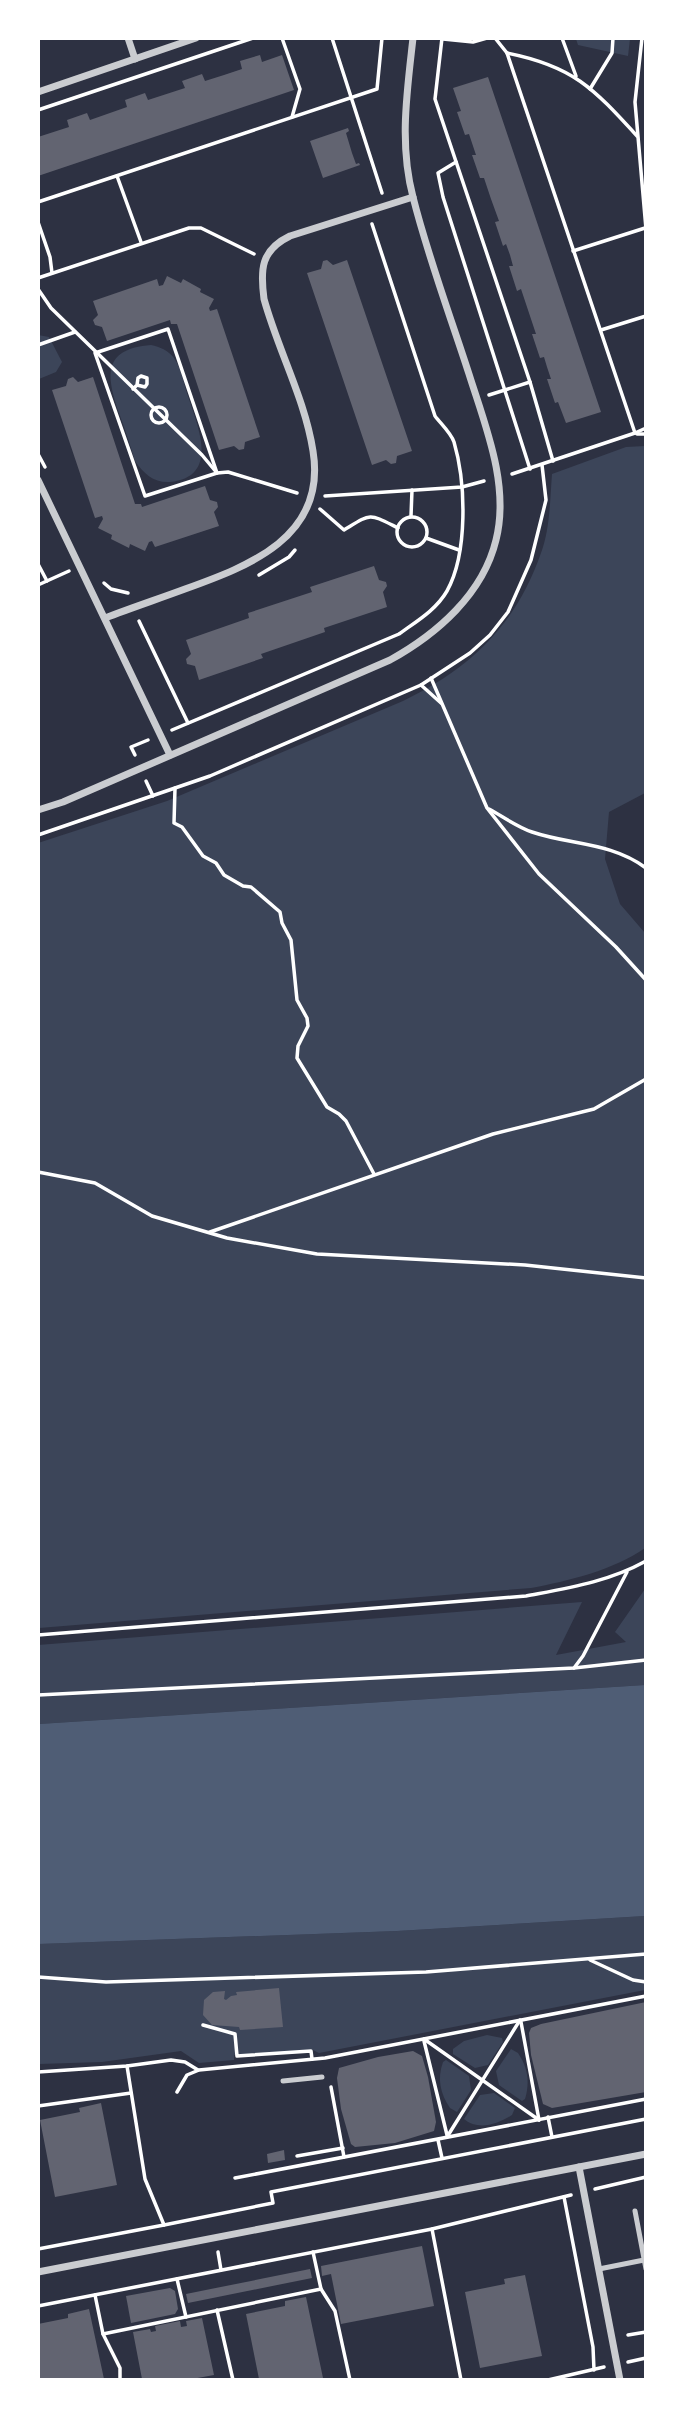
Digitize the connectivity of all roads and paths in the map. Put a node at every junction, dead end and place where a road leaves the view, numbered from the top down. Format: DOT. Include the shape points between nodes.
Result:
graph roads {
  1 [pos="128,38"];
  2 [pos="196,38"];
  3 [pos="253,38"];
  4 [pos="282,38"];
  5 [pos="332,38"];
  6 [pos="382,38"];
  7 [pos="413,38"];
  8 [pos="487,38"];
  9 [pos="495,38"];
  10 [pos="562,38"];
  11 [pos="613,38"];
  12 [pos="642,38"];
  13 [pos="442,39"];
  14 [pos="507,53"];
  15 [pos="135,59"];
  16 [pos="576,77"];
  17 [pos="590,89"];
  18 [pos="38,92"];
  19 [pos="352,97"];
  20 [pos="38,110"];
  21 [pos="292,117"];
  22 [pos="637,136"];
  23 [pos="456,162"];
  24 [pos="117,176"];
  25 [pos="413,197"];
  26 [pos="38,202"];
  27 [pos="386,204"];
  28 [pos="38,222"];
  29 [pos="645,228"];
  30 [pos="141,242"];
  31 [pos="573,251"];
  32 [pos="266,259"];
  33 [pos="52,273"];
  34 [pos="38,278"];
  35 [pos="38,289"];
  36 [pos="646,316"];
  37 [pos="601,330"];
  38 [pos="75,332"];
  39 [pos="38,345"];
  40 [pos="95,353"];
  41 [pos="530,382"];
  42 [pos="505,390"];
  43 [pos="477,399"];
  44 [pos="154,409"];
  45 [pos="165,421"];
  46 [pos="646,428"];
  47 [pos="635,433"];
  48 [pos="646,434"];
  49 [pos="553,461"];
  50 [pos="530,469"];
  51 [pos="217,473"];
  52 [pos="498,478"];
  53 [pos="38,480"];
  54 [pos="462,487"];
  55 [pos="412,490"];
  56 [pos="296,492"];
  57 [pos="310,497"];
  58 [pos="291,504"];
  59 [pos="319,508"];
  60 [pos="411,517"];
  61 [pos="398,528"];
  62 [pos="426,538"];
  63 [pos="459,550"];
  64 [pos="38,564"];
  65 [pos="80,566"];
  66 [pos="47,581"];
  67 [pos="38,584"];
  68 [pos="127,593"];
  69 [pos="132,608"];
  70 [pos="105,618"];
  71 [pos="430,678"];
  72 [pos="421,685"];
  73 [pos="443,704"];
  74 [pos="188,723"];
  75 [pos="160,735"];
  76 [pos="170,755"];
  77 [pos="136,759"];
  78 [pos="175,788"];
  79 [pos="487,808"];
  80 [pos="38,810"];
  81 [pos="646,868"];
  82 [pos="646,980"];
  83 [pos="646,1079"];
  84 [pos="38,1172"];
  85 [pos="374,1174"];
  86 [pos="208,1233"];
  87 [pos="646,1278"];
  88 [pos="646,1561"];
  89 [pos="627,1572"];
  90 [pos="38,1635"];
  91 [pos="646,1660"];
  92 [pos="574,1668"];
  93 [pos="38,1695"];
  94 [pos="646,1954"];
  95 [pos="588,1959"];
  96 [pos="38,1977"];
  97 [pos="646,1982"];
  98 [pos="646,1996"];
  99 [pos="521,2020"];
  100 [pos="203,2025"];
  101 [pos="424,2039"];
  102 [pos="312,2059"];
  103 [pos="127,2066"];
  104 [pos="199,2070"];
  105 [pos="38,2072"];
  106 [pos="321,2077"];
  107 [pos="483,2080"];
  108 [pos="283,2081"];
  109 [pos="330,2084"];
  110 [pos="177,2092"];
  111 [pos="131,2093"];
  112 [pos="646,2099"];
  113 [pos="38,2106"];
  114 [pos="548,2117"];
  115 [pos="646,2119"];
  116 [pos="539,2120"];
  117 [pos="447,2137"];
  118 [pos="552,2137"];
  119 [pos="438,2139"];
  120 [pos="343,2148"];
  121 [pos="646,2154"];
  122 [pos="297,2156"];
  123 [pos="344,2157"];
  124 [pos="442,2158"];
  125 [pos="579,2167"];
  126 [pos="235,2178"];
  127 [pos="646,2178"];
  128 [pos="584,2192"];
  129 [pos="564,2197"];
  130 [pos="635,2211"];
  131 [pos="163,2225"];
  132 [pos="432,2229"];
  133 [pos="38,2249"];
  134 [pos="313,2252"];
  135 [pos="644,2260"];
  136 [pos="599,2269"];
  137 [pos="646,2269"];
  138 [pos="38,2272"];
  139 [pos="177,2279"];
  140 [pos="321,2289"];
  141 [pos="95,2295"];
  142 [pos="38,2306"];
  143 [pos="217,2310"];
  144 [pos="186,2317"];
  145 [pos="646,2332"];
  146 [pos="103,2334"];
  147 [pos="628,2335"];
  148 [pos="646,2358"];
  149 [pos="617,2364"];
  150 [pos="594,2370"];
  151 [pos="120,2379"];
  152 [pos="231,2379"];
  153 [pos="350,2379"];
  154 [pos="461,2379"];
  155 [pos="548,2379"];
  156 [pos="620,2379"];
  1 -- 15 [label="street"];
  2 -- 15 [label="street"];
  3 -- 20 [label="path"];
  4 -- 21 [label="path" via="300,89"];
  5 -- 19 [label="path"];
  6 -- 19 [label="path" via="377,89"];
  7 -- 25 [label="street" via="404,128"];
  8 -- 13 [label="path" via="473,42"];
  9 -- 14 [label="path"];
  10 -- 16 [label="path"];
  11 -- 17 [label="path" via="612,53"];
  12 -- 22 [label="path" via="635,102"];
  13 -- 23 [label="path" via="435,99"];
  14 -- 16 [label="path" via="559,67"];
  14 -- 31 [label="path"];
  15 -- 18 [label="street"];
  16 -- 17 [label="path"];
  17 -- 22 [label="path"];
  19 -- 21 [label="path"];
  19 -- 27 [label="path"];
  21 -- 24 [label="path"];
  22 -- 29 [label="path"];
  23 -- 41 [label="path"];
  23 -- 42 [label="path" via="438,173 443,197"];
  24 -- 26 [label="path"];
  24 -- 30 [label="path"];
  25 -- 27 [label="street"];
  25 -- 43 [label="street"];
  27 -- 32 [label="street" via="290,236 270,249"];
  27 -- 54 [label="path" via="371,225 435,416 454,440"];
  28 -- 33 [label="path"];
  29 -- 31 [label="path"];
  30 -- 32 [label="path" via="201,228"];
  30 -- 33 [label="path"];
  31 -- 37 [label="path"];
  32 -- 57 [label="street" via="264,299 313,452"];
  33 -- 34 [label="path"];
  35 -- 38 [label="path"];
  36 -- 37 [label="path"];
  37 -- 47 [label="path"];
  38 -- 39 [label="path"];
  38 -- 40 [label="path"];
  40 -- 44 [label="path"];
  40 -- 51 [label="path" via="145,496"];
  40 -- 51 [label="path" via="168,329"];
  41 -- 42 [label="path"];
  41 -- 49 [label="path"];
  42 -- 43 [label="path"];
  42 -- 50 [label="path"];
  43 -- 52 [label="street"];
  44 -- 45 [label="path"];
  44 -- 45 [label="path" via="153,420 158,424"];
  45 -- 51 [label="path"];
  46 -- 47 [label="path"];
  47 -- 48 [label="path"];
  47 -- 49 [label="path"];
  49 -- 50 [label="path"];
  50 -- 52 [label="path"];
  51 -- 56 [label="path" via="228,472"];
  52 -- 54 [label="path"];
  52 -- 76 [label="street" via="500,515 488,562 439,628 390,660"];
  53 -- 65 [label="street"];
  54 -- 55 [label="path"];
  54 -- 63 [label="path"];
  55 -- 57 [label="path"];
  55 -- 60 [label="path"];
  56 -- 57 [label="path"];
  56 -- 58 [label="path"];
  57 -- 69 [label="street" via="297,524 271,552 246,566"];
  59 -- 61 [label="path" via="344,530 374,515"];
  60 -- 61 [label="path"];
  60 -- 62 [label="path" via="423,520"];
  61 -- 62 [label="path" via="400,541 406,545 419,545"];
  62 -- 63 [label="path"];
  63 -- 74 [label="path" via="447,592 432,611 399,634"];
  64 -- 66 [label="path"];
  65 -- 66 [label="path"];
  65 -- 70 [label="street"];
  66 -- 67 [label="path"];
  68 -- 69 [label="path"];
  69 -- 70 [label="street"];
  69 -- 74 [label="path"];
  70 -- 75 [label="street"];
  71 -- 73 [label="path"];
  72 -- 73 [label="path"];
  73 -- 79 [label="path"];
  74 -- 75 [label="path"];
  75 -- 76 [label="street"];
  75 -- 77 [label="path" via="131,747"];
  76 -- 80 [label="street"];
  78 -- 85 [label="path" via="174,823 224,875 251,887 280,912 291,940 297,1000 307,1017 297,1058 327,1107 350,1127"];
  79 -- 81 [label="path" via="531,832 592,844"];
  79 -- 82 [label="path" via="540,874"];
  83 -- 85 [label="path" via="594,1109 493,1134"];
  84 -- 86 [label="path" via="95,1183 152,1216"];
  85 -- 86 [label="path"];
  86 -- 87 [label="path" via="317,1254 525,1265"];
  88 -- 89 [label="path"];
  89 -- 90 [label="path" via="526,1596"];
  89 -- 92 [label="path"];
  91 -- 92 [label="path"];
  92 -- 93 [label="path"];
  94 -- 95 [label="path"];
  95 -- 96 [label="path" via="426,1972 106,1982"];
  95 -- 97 [label="path"];
  98 -- 99 [label="path"];
  99 -- 101 [label="path"];
  99 -- 107 [label="path"];
  99 -- 116 [label="path"];
  100 -- 102 [label="path" via="236,2034 237,2056 311,2051"];
  101 -- 102 [label="path"];
  101 -- 107 [label="path"];
  101 -- 117 [label="path"];
  102 -- 104 [label="path"];
  103 -- 104 [label="path" via="171,2060"];
  103 -- 105 [label="path"];
  103 -- 111 [label="path"];
  104 -- 110 [label="path" via="187,2075"];
  106 -- 108 [label="lane"];
  107 -- 116 [label="path"];
  107 -- 117 [label="path"];
  109 -- 120 [label="path"];
  111 -- 113 [label="path"];
  111 -- 131 [label="path" via="145,2179"];
  112 -- 114 [label="path"];
  114 -- 116 [label="path"];
  114 -- 118 [label="path"];
  115 -- 118 [label="path"];
  116 -- 117 [label="path"];
  117 -- 119 [label="path"];
  118 -- 124 [label="path"];
  119 -- 123 [label="path"];
  119 -- 124 [label="path"];
  120 -- 122 [label="path"];
  120 -- 123 [label="path"];
  121 -- 125 [label="street"];
  123 -- 126 [label="path"];
  124 -- 131 [label="path" via="271,2192 273,2203"];
  125 -- 128 [label="street"];
  125 -- 138 [label="street"];
  127 -- 128 [label="path"];
  128 -- 129 [label="path"];
  128 -- 136 [label="street"];
  129 -- 132 [label="path"];
  129 -- 150 [label="path"];
  130 -- 135 [label="lane"];
  131 -- 133 [label="path"];
  132 -- 134 [label="path"];
  132 -- 154 [label="path"];
  134 -- 139 [label="path"];
  134 -- 140 [label="path"];
  135 -- 136 [label="lane"];
  135 -- 137 [label="lane"];
  136 -- 149 [label="street"];
  139 -- 141 [label="path"];
  139 -- 144 [label="path"];
  140 -- 143 [label="path"];
  140 -- 153 [label="path" via="335,2311"];
  141 -- 142 [label="path"];
  141 -- 146 [label="path"];
  143 -- 144 [label="path"];
  143 -- 152 [label="path"];
  144 -- 146 [label="path"];
  145 -- 147 [label="path"];
  146 -- 151 [label="path" via="120,2368"];
  148 -- 149 [label="path"];
  149 -- 150 [label="path"];
  149 -- 156 [label="street"];
  150 -- 155 [label="path"];
}
